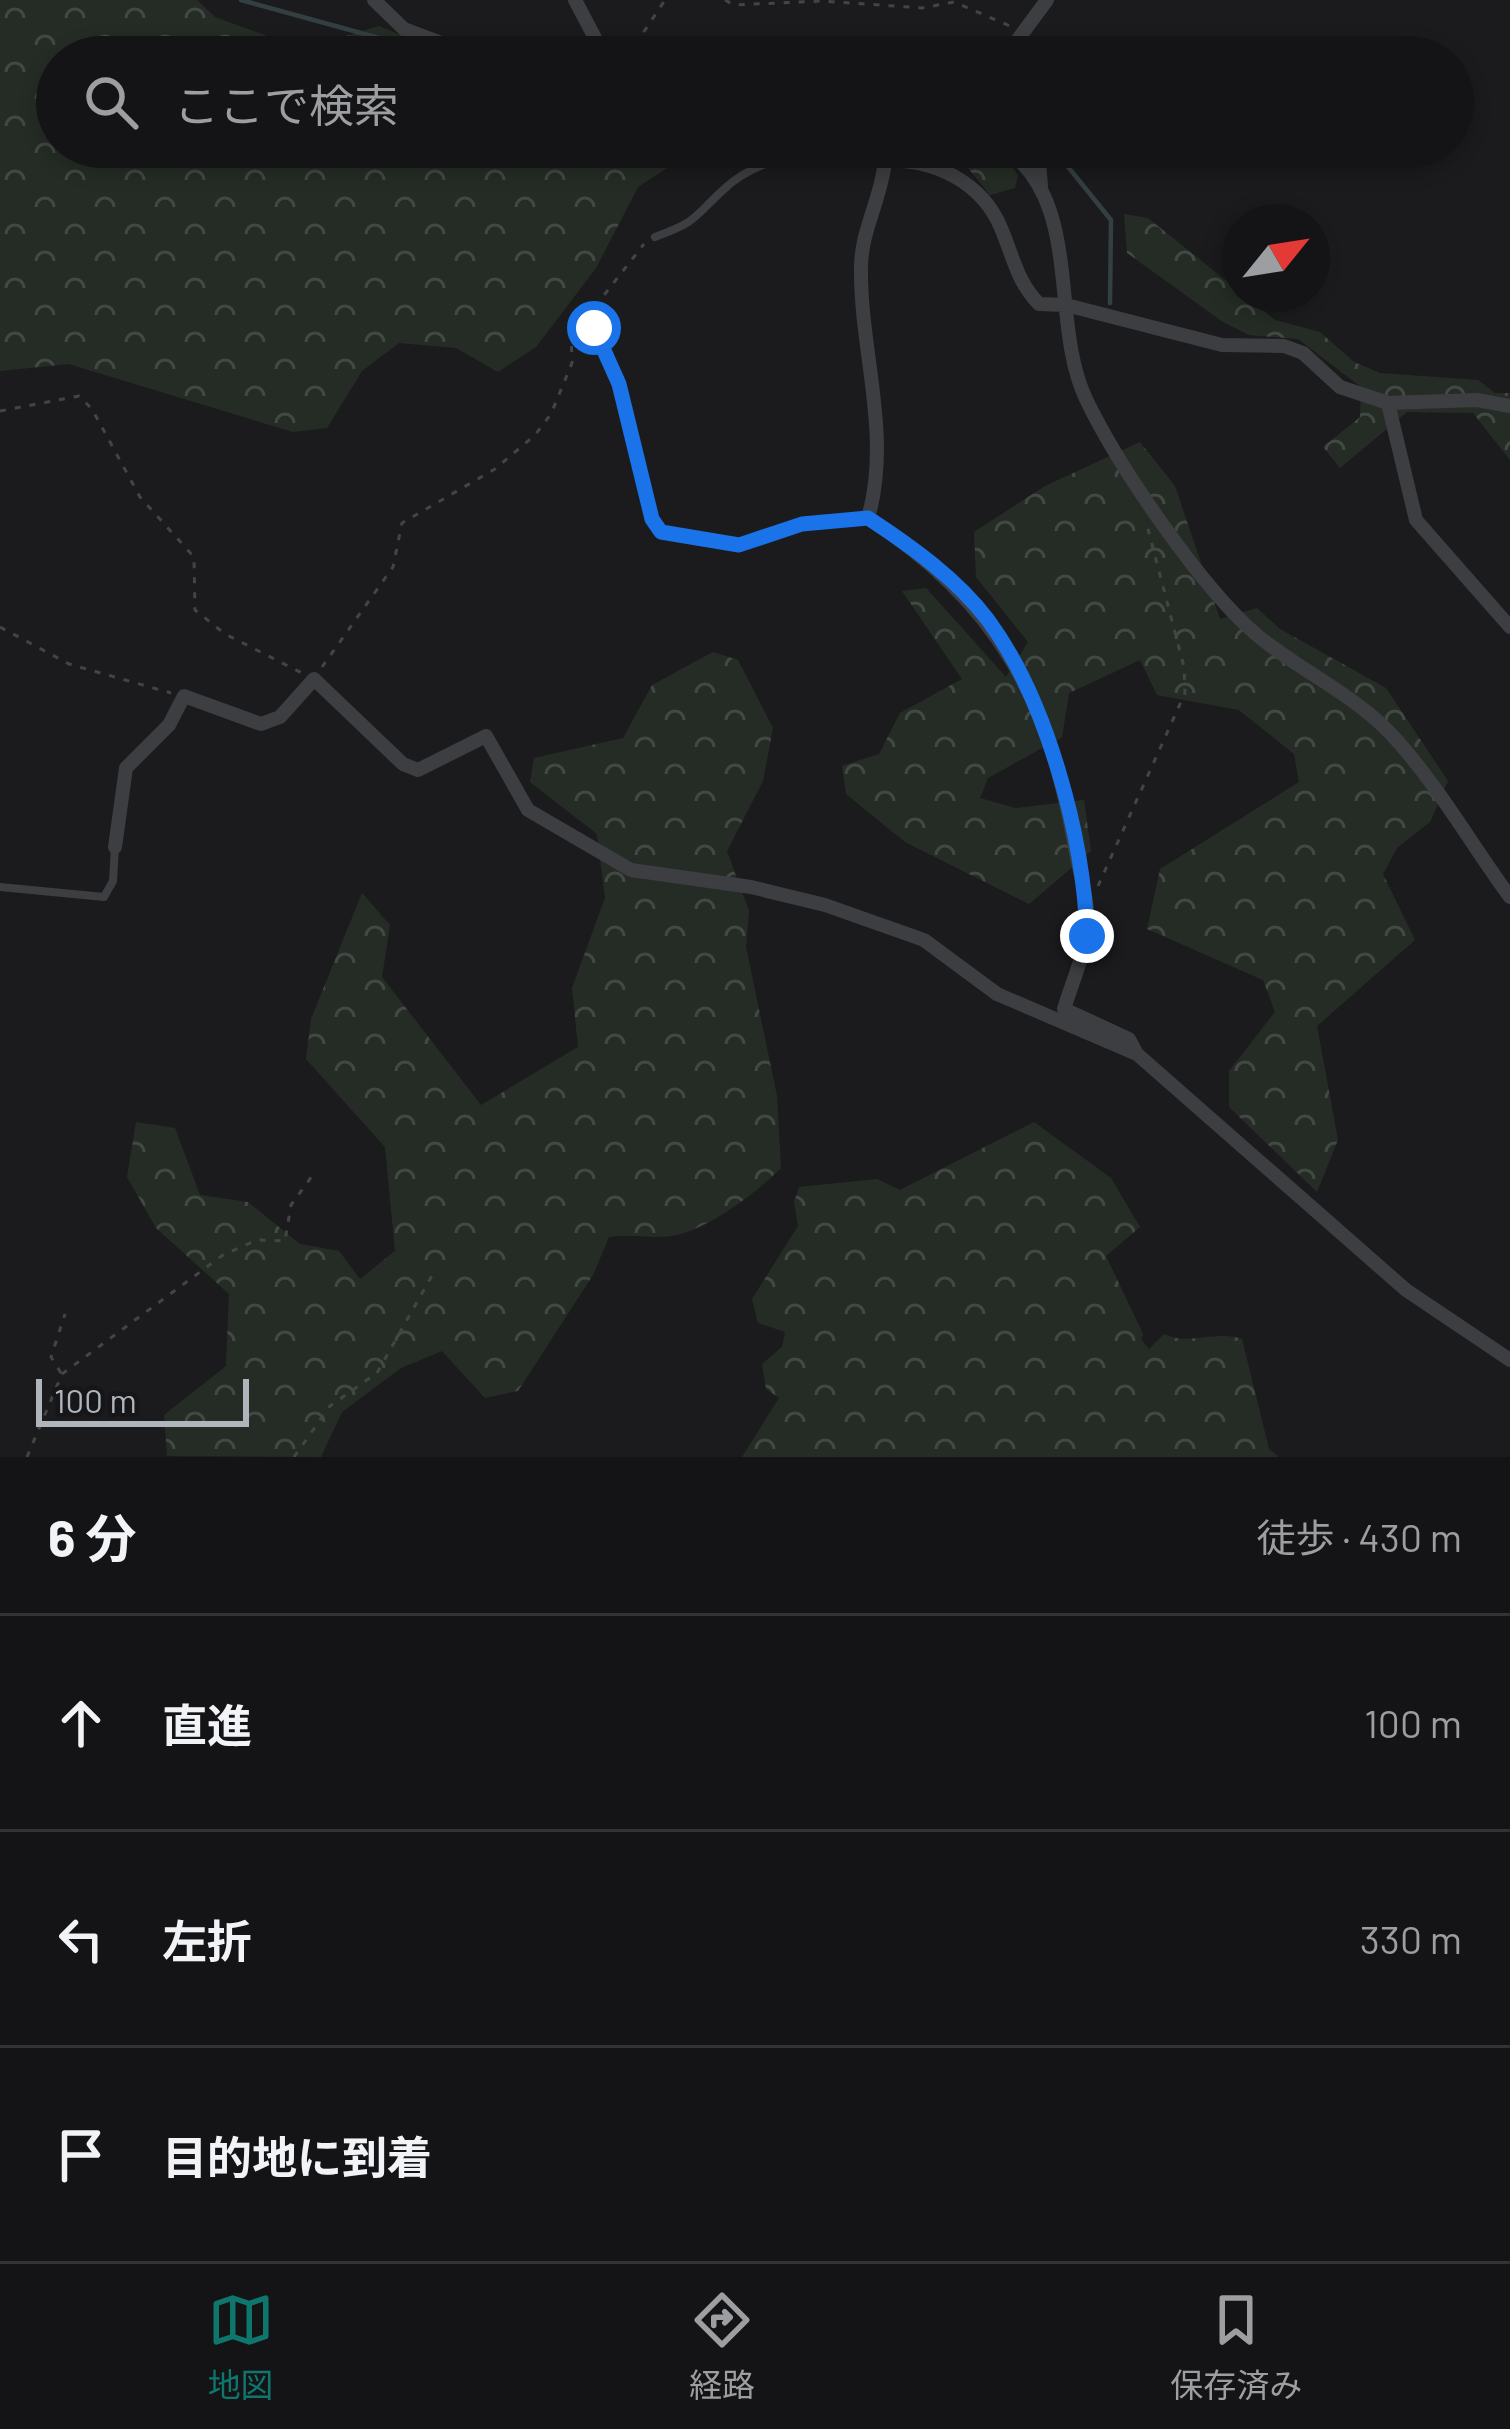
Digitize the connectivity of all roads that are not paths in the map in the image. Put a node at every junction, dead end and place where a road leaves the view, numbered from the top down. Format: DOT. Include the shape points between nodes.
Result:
graph roads {
  1 [pos="374,0"];
  2 [pos="575,0"];
  3 [pos="1047,0"];
  4 [pos="422,36"];
  5 [pos="594,36"];
  6 [pos="1020,36"];
  7 [pos="765,168"];
  8 [pos="884,168"];
  9 [pos="934,168"];
  10 [pos="1028,168"];
  11 [pos="1040,168"];
  12 [pos="1042,189"];
  13 [pos="655,237"];
  14 [pos="1066,305"];
  15 [pos="1388,403"];
  16 [pos="1510,406"];
  17 [pos="1510,627"];
  18 [pos="115,847"];
  19 [pos="0,886"];
  20 [pos="1510,897"];
  21 [pos="1137,1054"];
  22 [pos="1510,1360"];
  1 -- 4 [label="street"];
  2 -- 5 [label="street"];
  3 -- 6 [label="street"];
  7 -- 13 [label="lane" via="724,189 705,215"];
  8 -- 21 [label="street" via="861,252 863,330 878,412 868,518 961,591 1027,682 1068,808 1086,913 1087,936 1064,1009 1129,1039"];
  9 -- 14 [label="street" via="964,182 993,213 1028,292 1040,304"];
  10 -- 12 [label="street"];
  11 -- 12 [label="street"];
  12 -- 14 [label="street"];
  14 -- 15 [label="street" via="1222,344 1304,352 1340,387"];
  14 -- 20 [label="street" via="1067,348 1086,400 1226,603 1390,732"];
  15 -- 16 [label="street"];
  15 -- 17 [label="street" via="1416,520"];
  18 -- 19 [label="lane" via="104,897"];
  18 -- 21 [label="street" via="126,768 170,725 184,697 261,724 280,717 314,679 418,770 486,736 528,811 631,870 825,904 924,940 997,994"];
  21 -- 22 [label="street" via="1406,1290"];
}
